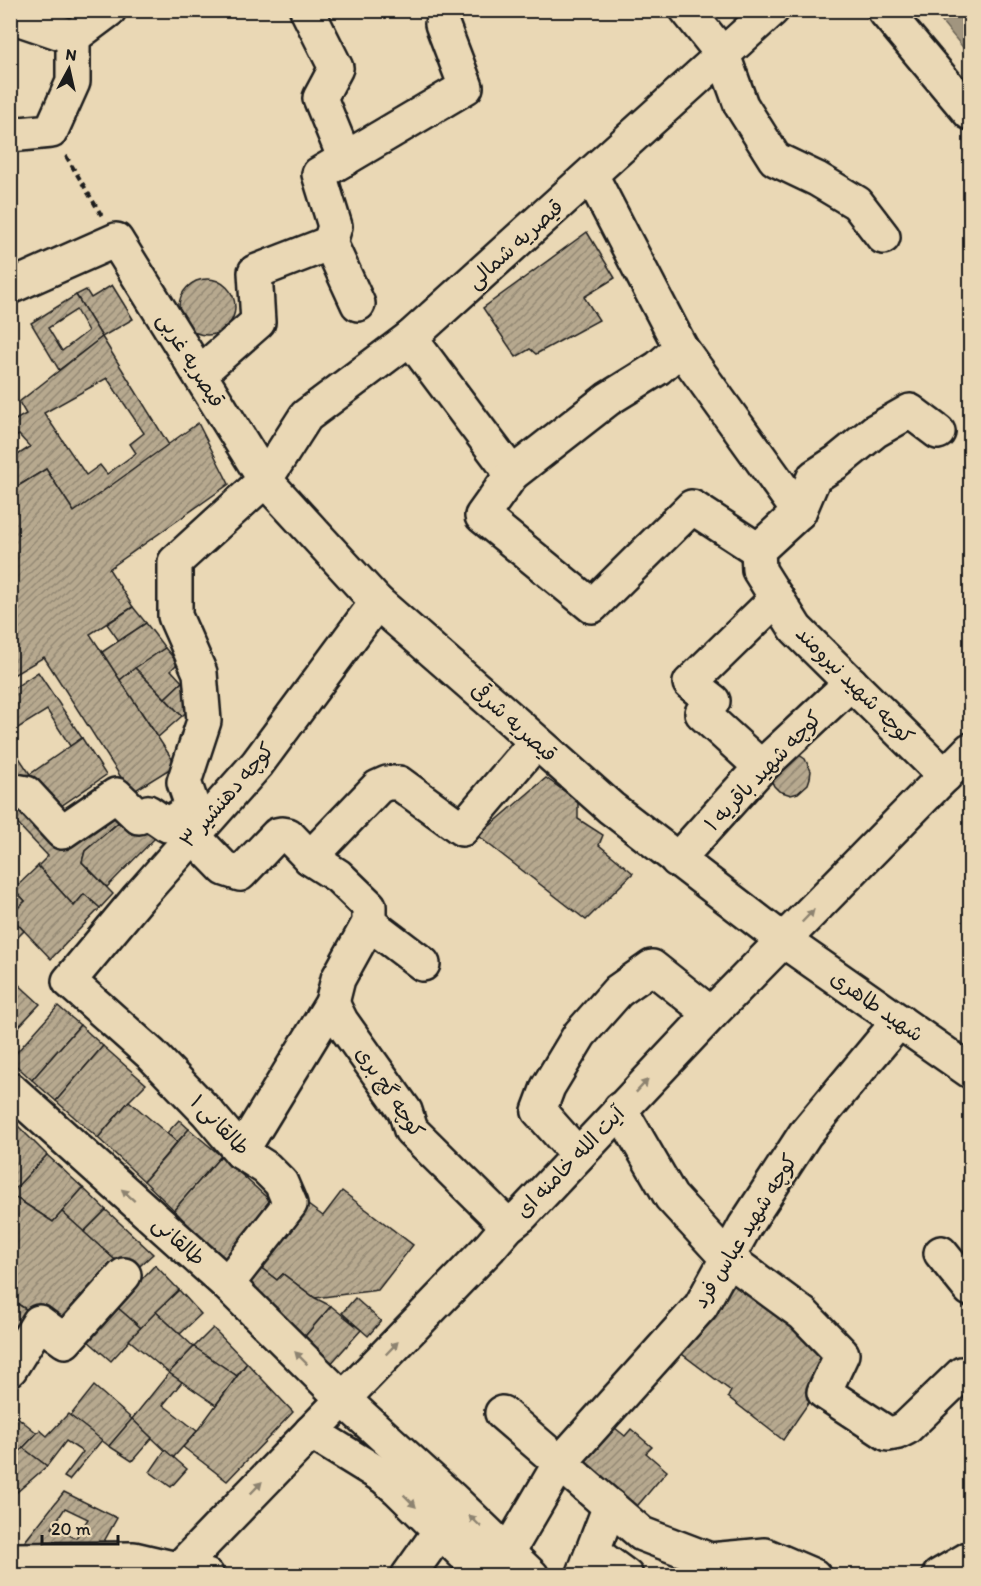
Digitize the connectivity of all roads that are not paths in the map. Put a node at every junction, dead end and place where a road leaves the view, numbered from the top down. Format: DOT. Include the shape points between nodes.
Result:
graph roads {
  1 [pos="109,10"];
  2 [pos="307,10"];
  3 [pos="687,10"];
  4 [pos="772,10"];
  5 [pos="884,10"];
  6 [pos="10,17"];
  7 [pos="442,24"];
  8 [pos="73,37"];
  9 [pos="723,55"];
  10 [pos="970,113"];
  11 [pos="10,135"];
  12 [pos="345,159"];
  13 [pos="591,175"];
  14 [pos="883,237"];
  15 [pos="330,243"];
  16 [pos="10,287"];
  17 [pos="358,304"];
  18 [pos="410,338"];
  19 [pos="681,348"];
  20 [pos="200,373"];
  21 [pos="938,432"];
  22 [pos="512,474"];
  23 [pos="266,480"];
  24 [pos="800,512"];
  25 [pos="758,550"];
  26 [pos="777,598"];
  27 [pos="377,602"];
  28 [pos="850,683"];
  29 [pos="536,742"];
  30 [pos="970,750"];
  31 [pos="761,767"];
  32 [pos="945,776"];
  33 [pos="10,790"];
  34 [pos="185,827"];
  35 [pos="310,858"];
  36 [pos="677,860"];
  37 [pos="369,922"];
  38 [pos="784,941"];
  39 [pos="423,964"];
  40 [pos="69,981"];
  41 [pos="332,1003"];
  42 [pos="711,1014"];
  43 [pos="899,1021"];
  44 [pos="970,1071"];
  45 [pos="10,1089"];
  46 [pos="621,1109"];
  47 [pos="241,1152"];
  48 [pos="578,1155"];
  49 [pos="508,1226"];
  50 [pos="941,1252"];
  51 [pos="727,1258"];
  52 [pos="124,1275"];
  53 [pos="226,1284"];
  54 [pos="970,1289"];
  55 [pos="10,1369"];
  56 [pos="970,1375"];
  57 [pos="343,1399"];
  58 [pos="502,1413"];
  59 [pos="311,1432"];
  60 [pos="560,1463"];
  61 [pos="393,1466"];
  62 [pos="610,1506"];
  63 [pos="440,1531"];
  64 [pos="970,1558"];
  65 [pos="10,1560"];
  66 [pos="497,1564"];
  67 [pos="588,1564"];
  68 [pos="186,1573"];
  69 [pos="408,1575"];
  70 [pos="532,1575"];
  71 [pos="626,1575"];
  72 [pos="814,1575"];
  73 [pos="939,1575"];
  1 -- 8 [label="street"];
  2 -- 12 [label="street" via="336,68 320,98"];
  3 -- 9 [label="street"];
  4 -- 9 [label="street, قیصریه شمالی"];
  5 -- 10 [label="street"];
  6 -- 8 [label="street"];
  7 -- 12 [label="street" via="466,87"];
  8 -- 11 [label="street" via="73,82 51,130"];
  9 -- 13 [label="street, قیصریه شمالی"];
  9 -- 14 [label="street" via="741,105 775,159 857,203"];
  12 -- 15 [label="street" via="319,174 334,226"];
  13 -- 18 [label="street, قیصریه شمالی"];
  13 -- 19 [label="street"];
  15 -- 17 [label="street"];
  15 -- 20 [label="street" via="255,272 258,322"];
  16 -- 20 [label="street, قیصریه غربی" via="117,240"];
  18 -- 22 [label="street"];
  18 -- 23 [label="street, قیصریه شمالی" via="306,416"];
  19 -- 22 [label="street"];
  19 -- 24 [label="street"];
  20 -- 23 [label="street, قیصریه غربی"];
  21 -- 24 [label="street" via="910,411 875,431 814,477"];
  22 -- 25 [label="street" via="482,516 592,606 692,507"];
  23 -- 27 [label="street, قیصریه شرقی"];
  23 -- 34 [label="street, قیصریه شمالی" via="175,562 175,616 200,673 204,722 184,782 193,808"];
  24 -- 25 [label="street"];
  25 -- 26 [label="street, کوچه شهید نیرومند" via="759,570"];
  26 -- 28 [label="street, کوچه شهید نیرومند" via="796,629"];
  26 -- 31 [label="street" via="690,683 713,701 702,713"];
  27 -- 29 [label="street, قیصریه شرقی"];
  27 -- 34 [label="street, کوچه دهنشیر ۳" via="257,764"];
  28 -- 31 [label="street, کوچه شهید باقریه ۱"];
  28 -- 32 [label="street, کوچه شهید نیرومند"];
  29 -- 35 [label="street" via="462,829 399,783 387,783 378,787"];
  29 -- 36 [label="street, قیصریه شرقی"];
  30 -- 32 [label="street, آیت الله خامنه ای"];
  31 -- 36 [label="street, کوچه شهید باقریه ۱"];
  38 -- 32 [label="street, آیت الله خامنه ای, one-way"];
  33 -- 34 [label="street" via="26,793 62,832 116,795 139,817 148,812 167,825"];
  34 -- 35 [label="street" via="225,869 240,874 282,834 288,835"];
  34 -- 40 [label="street, کوچه دهنشیر ۳" via="139,897"];
  35 -- 37 [label="street" via="338,876 369,906"];
  36 -- 38 [label="street, قیصریه شرقی"];
  37 -- 39 [label="street"];
  37 -- 41 [label="street" via="338,979"];
  38 -- 42 [label="street, آیت الله خامنه ای"];
  38 -- 43 [label="street, شهید طاهری"];
  40 -- 47 [label="street, طالقانی ۱" via="151,1054"];
  41 -- 47 [label="street"];
  41 -- 49 [label="street, کوچه گچ بری" via="405,1110 411,1130"];
  46 -- 42 [label="street, آیت الله خامنه ای, one-way"];
  42 -- 48 [label="street" via="652,967 618,991 580,1034 548,1087 539,1111"];
  43 -- 44 [label="street, شهید طاهری"];
  43 -- 51 [label="street, کوچه شهید عباس فرد" via="805,1134"];
  53 -- 45 [label="street, طالقانی, one-way"];
  46 -- 48 [label="street, آیت الله خامنه ای"];
  46 -- 51 [label="street" via="671,1197"];
  47 -- 53 [label="street, طالقانی ۱" via="266,1168 281,1184 290,1204"];
  48 -- 49 [label="street, آیت الله خامنه ای"];
  57 -- 49 [label="street, آیت الله خامنه ای, one-way"];
  50 -- 54 [label="street"];
  51 -- 56 [label="street" via="802,1314 842,1354 824,1392 888,1434 906,1428 962,1374"];
  51 -- 60 [label="street, کوچه شهید عباس فرد" via="701,1306"];
  52 -- 55 [label="street" via="65,1341 39,1323"];
  57 -- 53 [label="street, طالقانی, one-way"];
  57 -- 59 [label="street, آیت الله خامنه ای"];
  57 -- 61 [label="street, طالقانی"];
  58 -- 60 [label="street"];
  59 -- 61 [label="street"];
  68 -- 59 [label="street, آیت الله خامنه ای, one-way"];
  60 -- 62 [label="street"];
  60 -- 66 [label="street, کوچه شهید عباس فرد"];
  61 -- 63 [label="street, one-way"];
  66 -- 61 [label="street, one-way" via="451,1498"];
  62 -- 67 [label="street"];
  62 -- 72 [label="street" via="642,1534 710,1560 765,1555"];
  63 -- 66 [label="street"];
  63 -- 69 [label="street"];
  64 -- 73 [label="street"];
  65 -- 68 [label="street" via="134,1559"];
  66 -- 70 [label="street"];
  67 -- 71 [label="street"];
}
